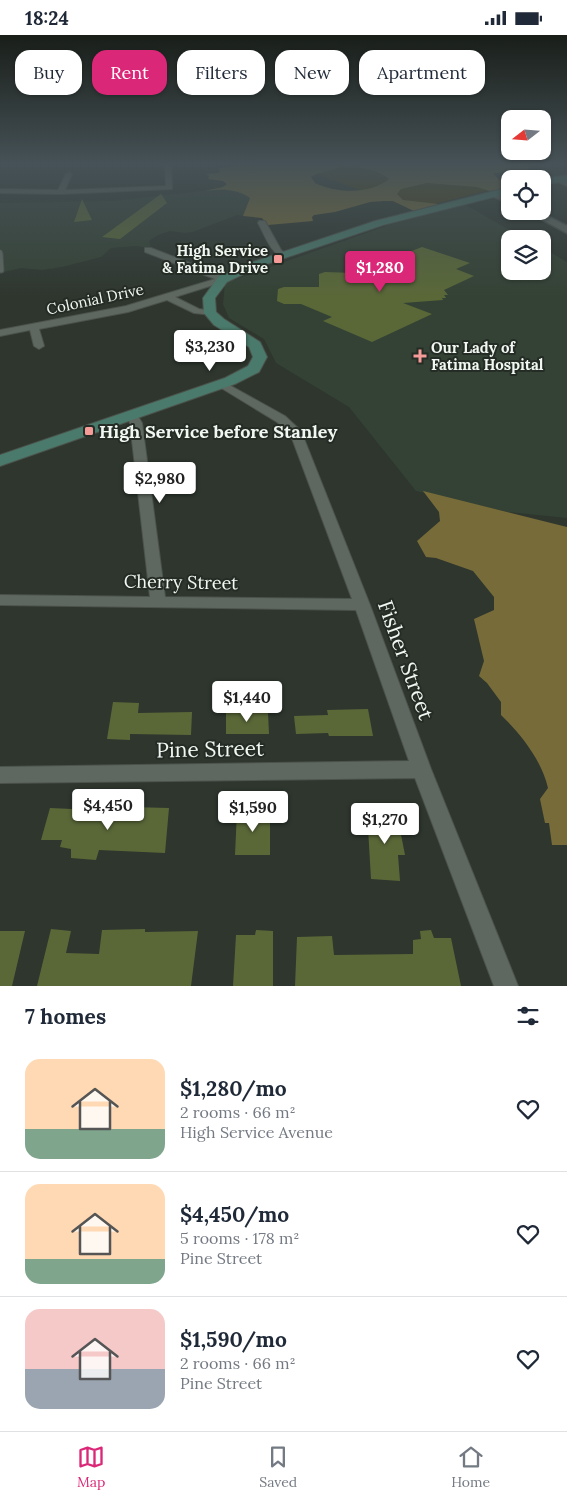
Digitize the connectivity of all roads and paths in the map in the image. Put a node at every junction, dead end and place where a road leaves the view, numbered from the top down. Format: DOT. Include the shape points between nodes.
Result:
graph roads {
  1 [pos="434,208"];
  2 [pos="548,220"];
  3 [pos="262,223"];
  4 [pos="567,230"];
  5 [pos="148,250"];
  6 [pos="0,253"];
  7 [pos="283,255"];
  8 [pos="1,270"];
  9 [pos="223,279"];
  10 [pos="168,297"];
  11 [pos="210,313"];
  12 [pos="34,327"];
  13 [pos="0,333"];
  14 [pos="39,346"];
  15 [pos="222,384"];
  16 [pos="132,415"];
  17 [pos="0,461"];
  18 [pos="0,600"];
  19 [pos="158,602"];
  20 [pos="362,605"];
  21 [pos="421,769"];
  22 [pos="0,775"];
  23 [pos="506,986"];
  1 -- 7 [label="main road" via="397,217"];
  2 -- 4 [label="street"];
  3 -- 7 [label="street"];
  5 -- 9 [label="street"];
  6 -- 8 [label="lane"];
  7 -- 9 [label="main road"];
  9 -- 10 [label="street, Colonial Drive"];
  9 -- 11 [label="main road" via="209,298"];
  10 -- 11 [label="street" via="197,311"];
  10 -- 12 [label="street, Colonial Drive" via="128,309"];
  11 -- 15 [label="main road" via="255,345 260,357 254,369"];
  12 -- 13 [label="street, Colonial Drive"];
  12 -- 14 [label="street"];
  15 -- 16 [label="main road"];
  15 -- 20 [label="street, Fisher Street" via="281,419 295,431"];
  16 -- 17 [label="main road"];
  16 -- 19 [label="street" via="136,423"];
  18 -- 19 [label="street, Cherry Street"];
  19 -- 20 [label="street, Cherry Street"];
  20 -- 21 [label="street, Fisher Street"];
  21 -- 22 [label="street, Pine Street"];
  21 -- 23 [label="street, Fisher Street"];
}
